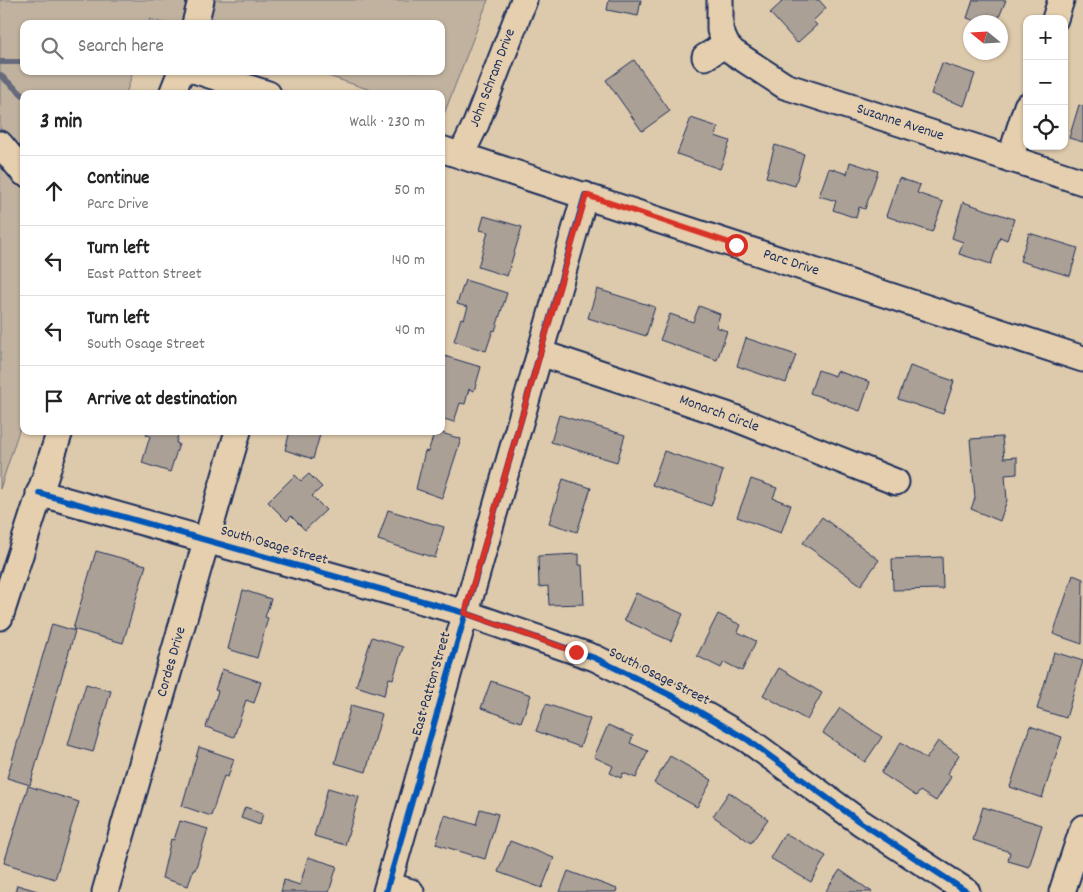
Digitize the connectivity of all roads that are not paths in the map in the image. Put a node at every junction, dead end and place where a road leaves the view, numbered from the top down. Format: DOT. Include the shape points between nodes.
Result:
graph roads {
  1 [pos="201,0"];
  2 [pos="524,0"];
  3 [pos="720,0"];
  4 [pos="1061,0"];
  5 [pos="1056,15"];
  6 [pos="196,20"];
  7 [pos="726,44"];
  8 [pos="705,56"];
  9 [pos="180,75"];
  10 [pos="209,75"];
  11 [pos="174,90"];
  12 [pos="256,90"];
  13 [pos="1023,118"];
  14 [pos="0,144"];
  15 [pos="451,152"];
  16 [pos="1010,159"];
  17 [pos="20,168"];
  18 [pos="1083,182"];
  19 [pos="586,195"];
  20 [pos="540,353"];
  21 [pos="1083,359"];
  22 [pos="59,435"];
  23 [pos="237,435"];
  24 [pos="896,482"];
  25 [pos="39,493"];
  26 [pos="207,540"];
  27 [pos="465,613"];
  28 [pos="0,617"];
  29 [pos="1083,828"];
  30 [pos="395,890"];
  31 [pos="105,892"];
  32 [pos="967,892"];
  33 [pos="1062,892"];
  1 -- 6 [label="street"];
  2 -- 15 [label="street, John Schram Drive" via="476,124"];
  3 -- 7 [label="street" via="720,30"];
  4 -- 5 [label="street"];
  7 -- 8 [label="street"];
  7 -- 16 [label="street, Suzanne Avenue" via="733,52 786,86"];
  9 -- 11 [label="street"];
  10 -- 12 [label="street"];
  13 -- 16 [label="street"];
  14 -- 17 [label="street"];
  15 -- 19 [label="street, Parc Drive"];
  16 -- 18 [label="street, Suzanne Avenue"];
  19 -- 20 [label="street, East Patton Street"];
  19 -- 21 [label="street, Parc Drive"];
  20 -- 24 [label="street, Monarch Circle" via="727,415"];
  20 -- 27 [label="street, East Patton Street"];
  22 -- 25 [label="street"];
  23 -- 26 [label="street, Cordes Drive"];
  25 -- 26 [label="street, South Osage Street"];
  25 -- 28 [label="street"];
  26 -- 27 [label="street, South Osage Street"];
  26 -- 31 [label="street, Cordes Drive"];
  27 -- 30 [label="street, East Patton Street"];
  27 -- 32 [label="street, South Osage Street" via="595,658 676,698 748,740 860,822"];
  29 -- 33 [label="street"];
}
